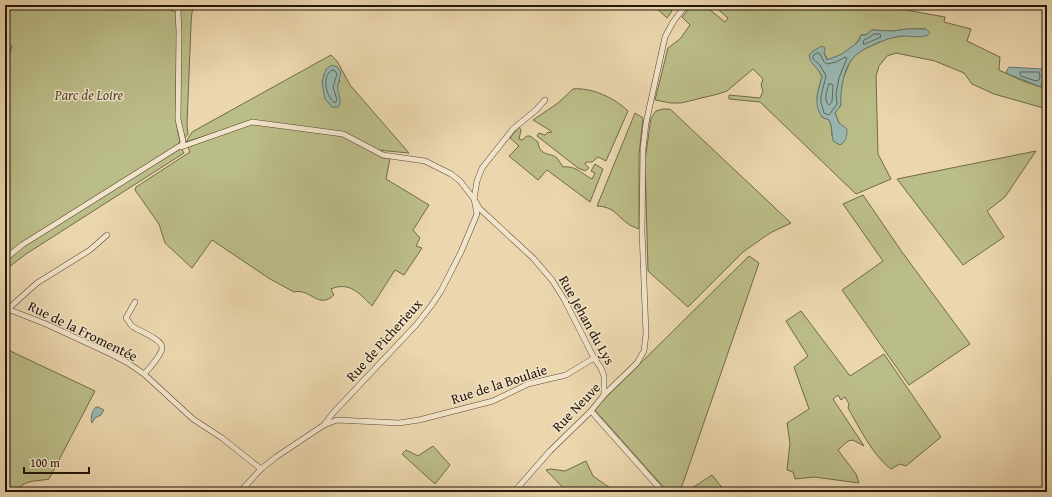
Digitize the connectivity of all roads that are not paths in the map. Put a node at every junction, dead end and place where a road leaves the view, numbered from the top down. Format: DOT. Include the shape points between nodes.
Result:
graph roads {
  1 [pos="180,5"];
  2 [pos="686,5"];
  3 [pos="545,100"];
  4 [pos="181,147"];
  5 [pos="474,199"];
  6 [pos="107,235"];
  7 [pos="5,259"];
  8 [pos="135,302"];
  9 [pos="7,309"];
  10 [pos="594,358"];
  11 [pos="144,374"];
  12 [pos="604,394"];
  13 [pos="335,410"];
  14 [pos="591,411"];
  15 [pos="340,420"];
  16 [pos="324,425"];
  17 [pos="261,469"];
  18 [pos="240,492"];
  19 [pos="514,492"];
  20 [pos="662,492"];
  1 -- 4 [label="street" via="178,119 183,142"];
  2 -- 12 [label="street, Rue Neuve" via="665,37 648,111 643,149 642,216 646,345 641,358 633,368"];
  3 -- 5 [label="street, Rue de Picherieux" via="513,129 482,168"];
  4 -- 5 [label="street, Rue Jehan du Lys" via="252,122 343,134 383,155 425,161 451,174"];
  4 -- 7 [label="street, Rue Jehan du Lys" via="22,245"];
  5 -- 10 [label="street, Rue Jehan du Lys" via="480,209 552,280"];
  5 -- 13 [label="street, Rue de Picherieux" via="476,214 461,252 441,291 416,325"];
  6 -- 9 [label="street" via="90,250 38,283"];
  8 -- 11 [label="street" via="126,318 132,325 157,340 162,348"];
  9 -- 11 [label="street, Rue de la Fromentée" via="113,355"];
  10 -- 12 [label="street, Rue Jehan du Lys" via="604,376"];
  10 -- 15 [label="street, Rue de la Boulaie" via="566,375 528,384 493,401 419,420 399,423"];
  11 -- 17 [label="street, Rue de la Fromentée" via="192,419 222,438"];
  12 -- 14 [label="street, Rue Neuve"];
  13 -- 15 [label="street" via="335,415"];
  13 -- 16 [label="street, Rue de Picherieux"];
  14 -- 19 [label="street, Rue Neuve" via="550,451"];
  14 -- 20 [label="street"];
  15 -- 16 [label="street, Rue de la Boulaie"];
  16 -- 17 [label="street, Rue de la Boulaie"];
  17 -- 18 [label="street, Rue de la Boulaie"];
}
